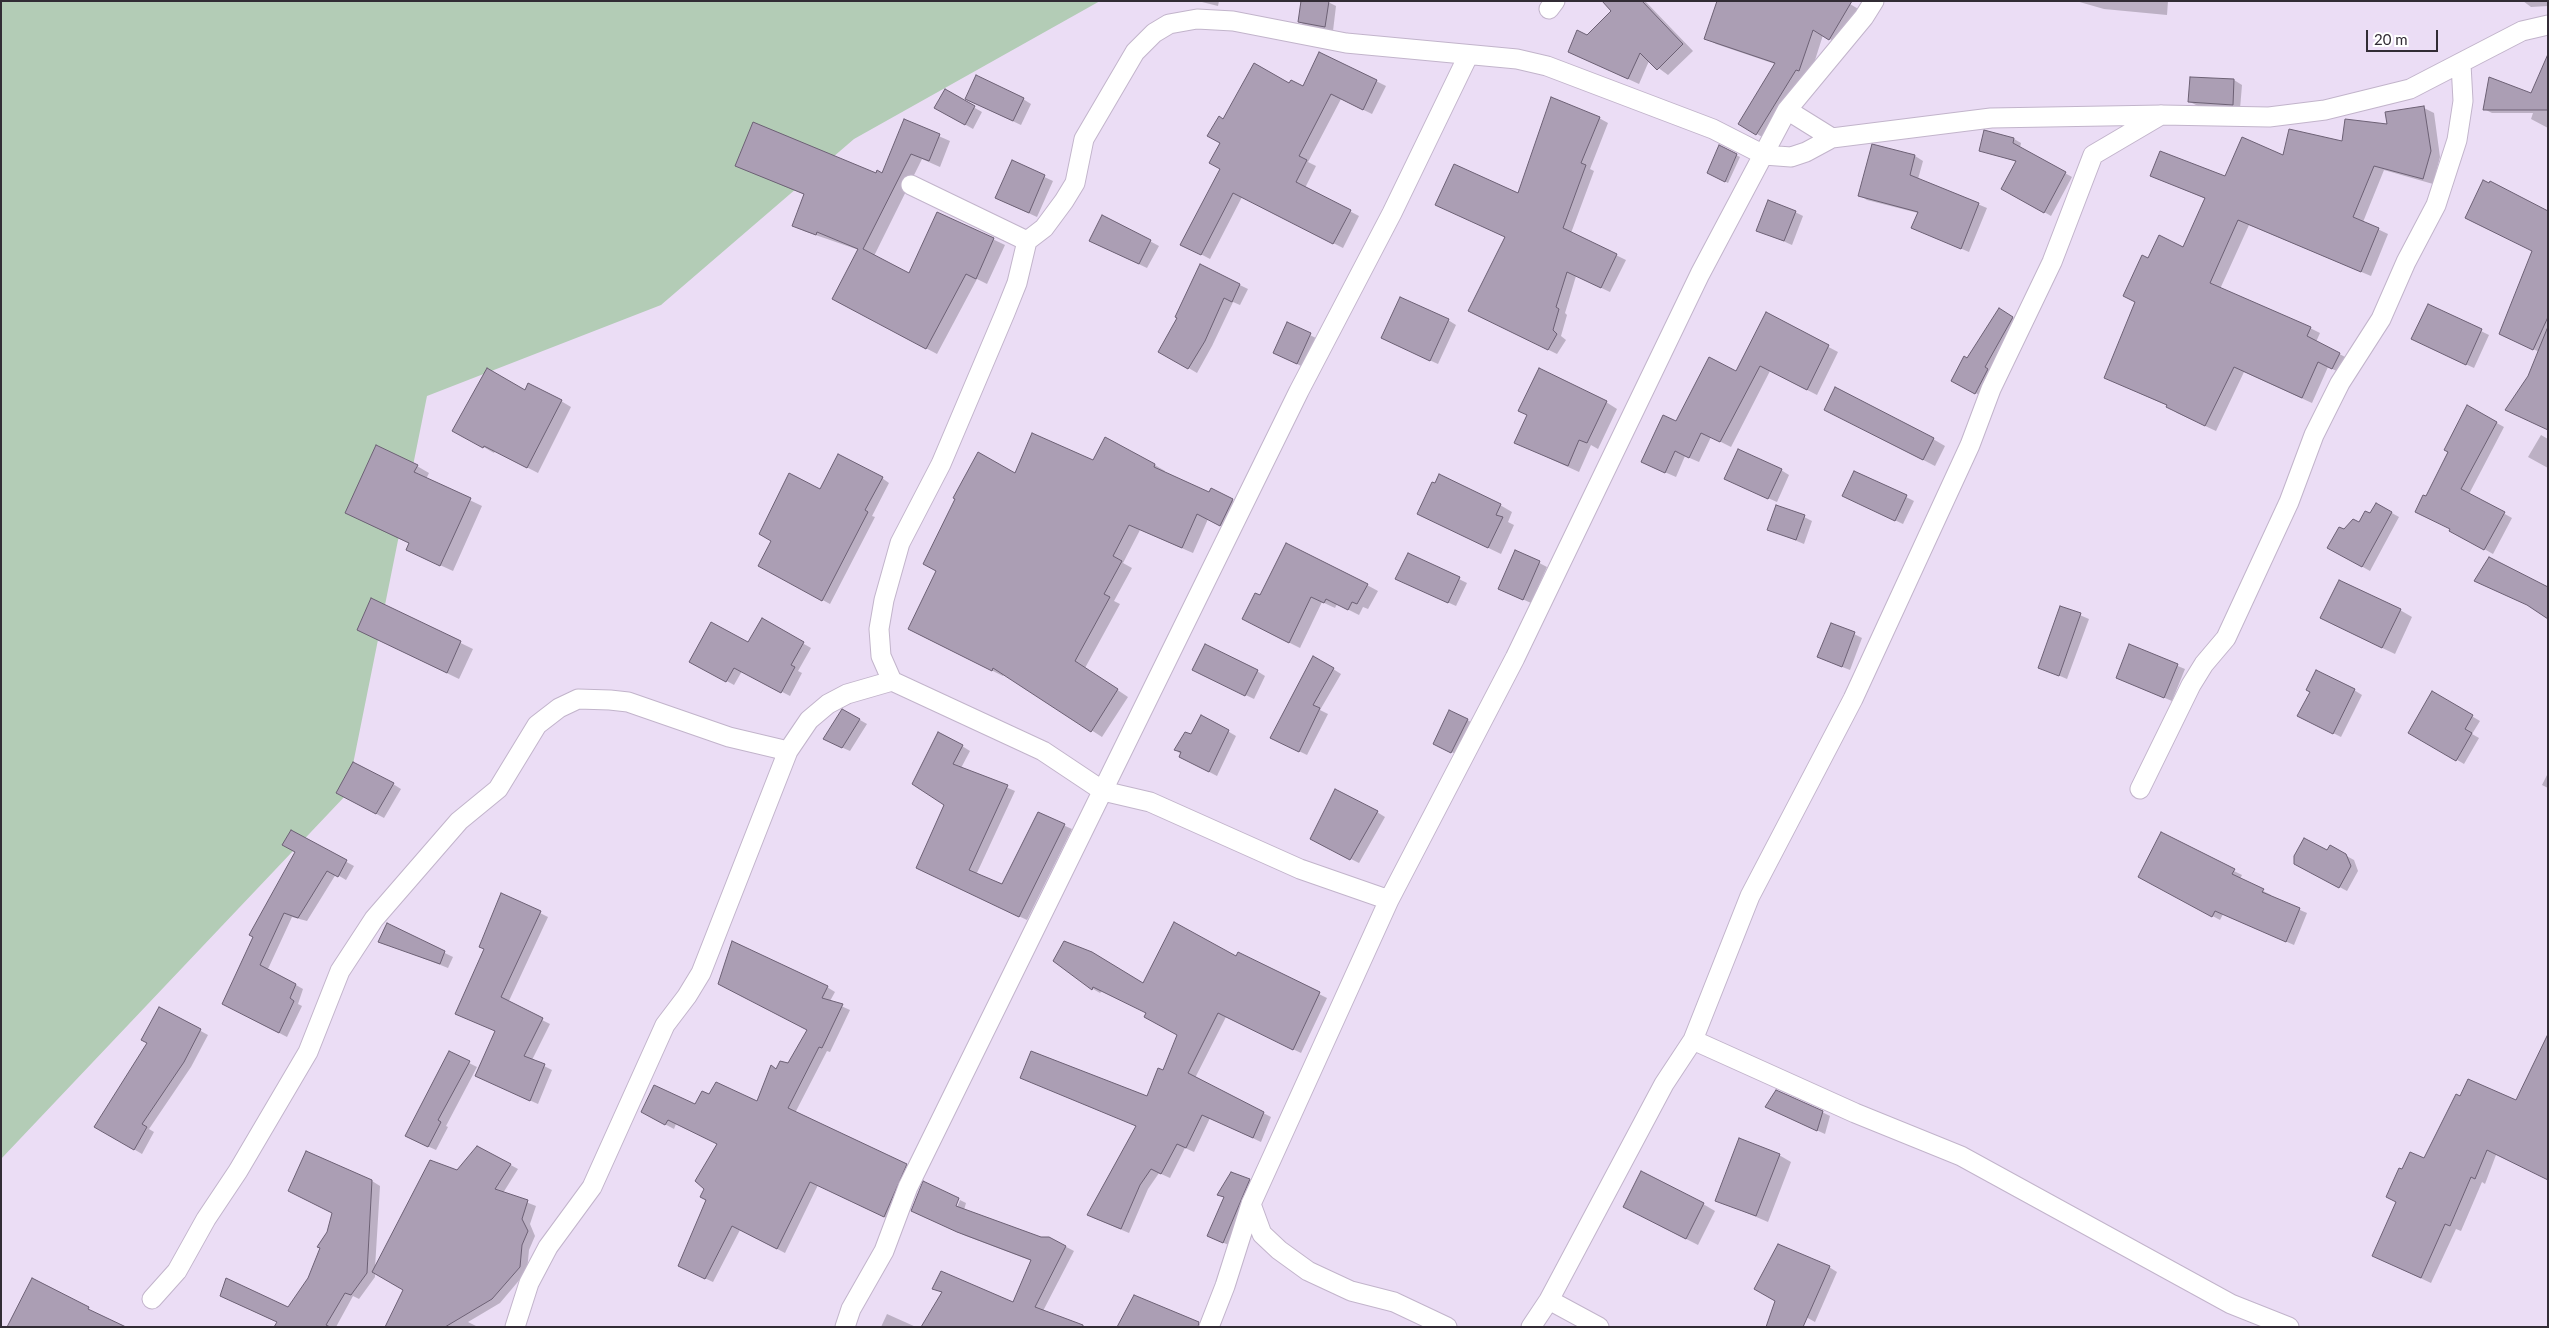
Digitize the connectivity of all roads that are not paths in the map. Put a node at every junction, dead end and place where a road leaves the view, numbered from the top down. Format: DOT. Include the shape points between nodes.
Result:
graph roads {
  1 [pos="1874,1"];
  2 [pos="2548,25"];
  3 [pos="1468,56"];
  4 [pos="2461,64"];
  5 [pos="1787,110"];
  6 [pos="2162,115"];
  7 [pos="1832,138"];
  8 [pos="1764,155"];
  9 [pos="911,185"];
  10 [pos="1027,241"];
  11 [pos="892,681"];
  12 [pos="788,751"];
  13 [pos="2140,789"];
  14 [pos="1103,791"];
  15 [pos="1389,900"];
  16 [pos="1693,1040"];
  17 [pos="1251,1204"];
  18 [pos="152,1299"];
  19 [pos="1549,1300"];
  20 [pos="514,1327"];
  21 [pos="845,1327"];
  22 [pos="1209,1327"];
  23 [pos="1447,1327"];
  24 [pos="1531,1327"];
  25 [pos="1599,1327"];
  26 [pos="2289,1327"];
  1 -- 5 [label="street"];
  2 -- 4 [label="street" via="2522,31"];
  3 -- 8 [label="street" via="1517,59 1548,66 1713,129"];
  3 -- 10 [label="street" via="1346,43 1233,21 1197,19 1169,24 1134,52 1084,139 1075,183 1044,228"];
  3 -- 14 [label="street"];
  4 -- 6 [label="street" via="2410,89 2325,110 2269,117"];
  4 -- 13 [label="street" via="2463,101 2457,140 2436,205 2381,319 2340,383 2319,426 2289,502 2230,629 2191,685"];
  5 -- 7 [label="street"];
  5 -- 8 [label="street"];
  6 -- 7 [label="street" via="1991,118"];
  6 -- 16 [label="street" via="2092,155 2052,262 1991,389 1970,445 1853,699 1750,896"];
  7 -- 8 [label="street" via="1791,157"];
  8 -- 15 [label="street" via="1700,274 1514,658"];
  9 -- 10 [label="street"];
  10 -- 11 [label="street" via="1017,283 1005,313 941,464 900,543 879,630 881,656"];
  11 -- 12 [label="street" via="847,694 828,704 809,720"];
  11 -- 14 [label="street" via="1043,751"];
  12 -- 18 [label="street" via="729,737 628,702 610,700 578,699 559,708 537,725 498,789 459,821 374,919 340,971 308,1052 177,1271"];
  12 -- 20 [label="street" via="701,973 665,1025 592,1187 544,1254 529,1283"];
  14 -- 15 [label="street" via="1150,802 1300,868"];
  14 -- 21 [label="street" via="908,1187 884,1251"];
  15 -- 17 [label="street"];
  16 -- 19 [label="street" via="1664,1084"];
  16 -- 26 [label="street" via="1961,1156 2231,1304"];
  17 -- 22 [label="street"];
  17 -- 23 [label="street" via="1262,1234 1308,1271 1351,1291 1394,1302"];
  19 -- 24 [label="street"];
  19 -- 25 [label="street"];
}
